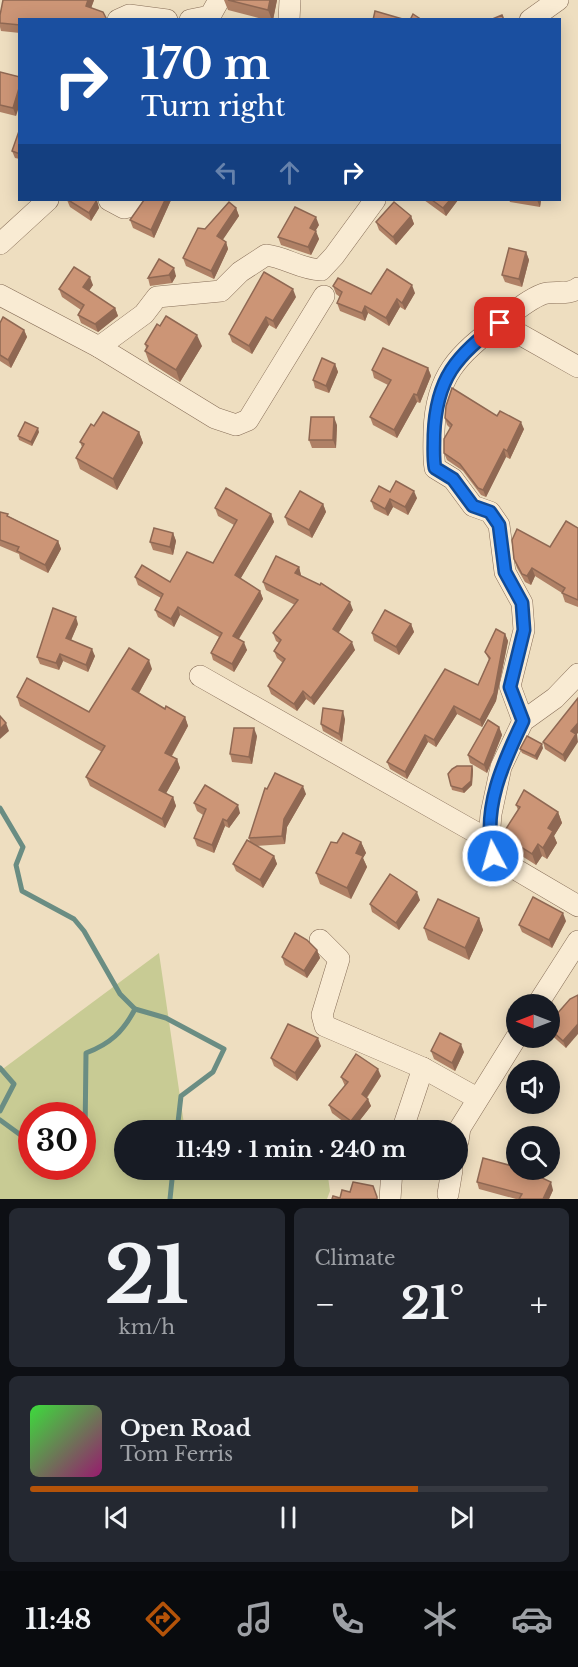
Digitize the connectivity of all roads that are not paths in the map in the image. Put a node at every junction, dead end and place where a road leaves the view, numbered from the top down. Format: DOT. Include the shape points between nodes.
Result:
graph roads {
  1 [pos="219,0"];
  2 [pos="290,0"];
  3 [pos="558,0"];
  4 [pos="122,18"];
  5 [pos="152,18"];
  6 [pos="200,18"];
  7 [pos="289,18"];
  8 [pos="533,18"];
  9 [pos="47,201"];
  10 [pos="111,201"];
  11 [pos="136,201"];
  12 [pos="374,201"];
  13 [pos="0,244"];
  14 [pos="578,288"];
  15 [pos="0,295"];
  16 [pos="324,296"];
  17 [pos="500,323"];
  18 [pos="99,347"];
  19 [pos="578,368"];
  20 [pos="578,674"];
  21 [pos="200,676"];
  22 [pos="523,721"];
  23 [pos="489,840"];
  24 [pos="578,906"];
  25 [pos="320,939"];
  26 [pos="578,941"];
  27 [pos="544,994"];
  28 [pos="510,1048"];
  29 [pos="423,1068"];
  30 [pos="477,1098"];
  31 [pos="406,1120"];
  32 [pos="465,1120"];
  33 [pos="391,1180"];
  34 [pos="450,1180"];
  35 [pos="448,1194"];
  36 [pos="390,1199"];
  1 -- 6 [label="street" via="210,16"];
  2 -- 7 [label="street"];
  3 -- 8 [label="street"];
  4 -- 5 [label="street"];
  9 -- 13 [label="street"];
  10 -- 11 [label="street" via="124,208"];
  12 -- 18 [label="street" via="321,270 304,269 266,255 221,291 157,297 144,314"];
  14 -- 17 [label="street" via="574,292 543,294"];
  15 -- 18 [label="street"];
  16 -- 18 [label="street" via="248,420 236,425 215,418"];
  17 -- 19 [label="street"];
  17 -- 22 [label="street" via="472,344 453,366 438,394 434,463 440,473 460,484 473,506 490,512 499,525 505,572 522,603 524,630 510,687"];
  20 -- 22 [label="street" via="555,698"];
  21 -- 23 [label="street"];
  22 -- 23 [label="street" via="501,767 490,814"];
  23 -- 24 [label="street" via="493,856"];
  25 -- 29 [label="street" via="339,959 322,1015 325,1026"];
  26 -- 27 [label="street"];
  28 -- 30 [label="street"];
  29 -- 30 [label="street"];
  29 -- 31 [label="street"];
  30 -- 32 [label="street"];
  33 -- 36 [label="street"];
  34 -- 35 [label="street"];
}
